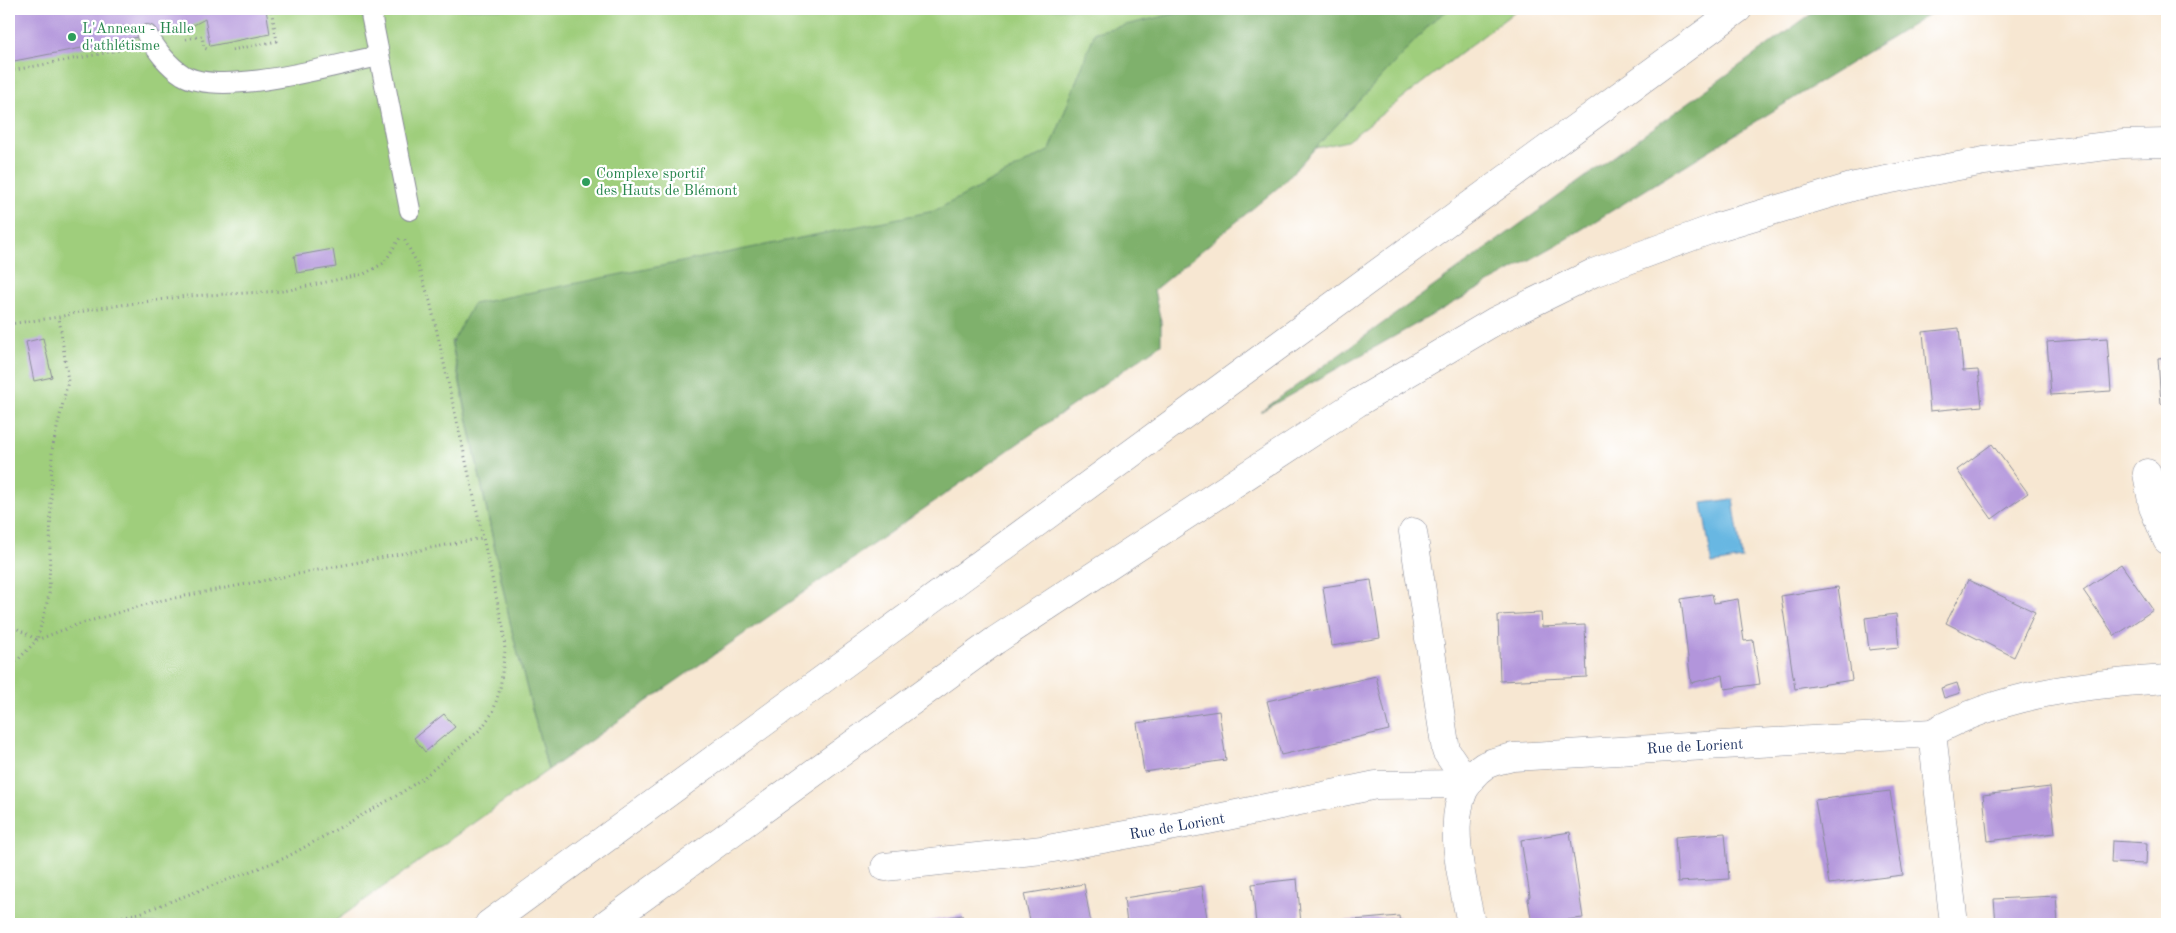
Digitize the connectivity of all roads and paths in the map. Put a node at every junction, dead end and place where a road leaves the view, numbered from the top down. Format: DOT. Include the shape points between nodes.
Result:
graph roads {
  1 [pos="271,9"];
  2 [pos="370,9"];
  3 [pos="1738,9"];
  4 [pos="150,40"];
  5 [pos="223,52"];
  6 [pos="214,54"];
  7 [pos="379,56"];
  8 [pos="9,71"];
  9 [pos="2167,143"];
  10 [pos="410,210"];
  11 [pos="60,317"];
  12 [pos="9,324"];
  13 [pos="2147,473"];
  14 [pos="1413,532"];
  15 [pos="482,538"];
  16 [pos="2167,540"];
  17 [pos="9,624"];
  18 [pos="37,640"];
  19 [pos="9,670"];
  20 [pos="2167,678"];
  21 [pos="1932,733"];
  22 [pos="1468,784"];
  23 [pos="885,867"];
  24 [pos="83,924"];
  25 [pos="489,924"];
  26 [pos="606,924"];
  27 [pos="1471,924"];
  28 [pos="1954,924"];
  1 -- 5 [label="path" via="277,41"];
  2 -- 7 [label="lane"];
  3 -- 25 [label="main road"];
  4 -- 6 [label="path" via="202,36 204,48"];
  4 -- 7 [label="lane" via="161,57 184,76 219,84 254,82"];
  4 -- 8 [label="path"];
  7 -- 10 [label="lane"];
  9 -- 26 [label="main road" via="2123,144 1984,161 1855,186 1718,227 1593,273 1495,321 1357,403 996,640"];
  11 -- 12 [label="path"];
  11 -- 15 [label="path" via="92,309 187,296 284,291 364,274 384,263 402,236 417,263 430,301"];
  11 -- 18 [label="path" via="68,381 52,450 50,595"];
  13 -- 16 [label="main road" via="2154,507"];
  14 -- 22 [label="main road" via="1446,751"];
  15 -- 18 [label="path" via="154,602"];
  15 -- 24 [label="path" via="503,627 505,650 500,689 493,712 481,729 398,795 285,858 140,913"];
  17 -- 18 [label="path"];
  18 -- 19 [label="path"];
  20 -- 21 [label="main road, Rue de Lorient" via="2094,683 2019,698 1953,721"];
  21 -- 22 [label="main road, Rue de Lorient" via="1513,757 1485,765"];
  21 -- 28 [label="main road"];
  22 -- 23 [label="main road, Rue de Lorient" via="1376,785 1042,850"];
  22 -- 27 [label="main road, Rue de Lorient" via="1457,806 1456,831"];
}
